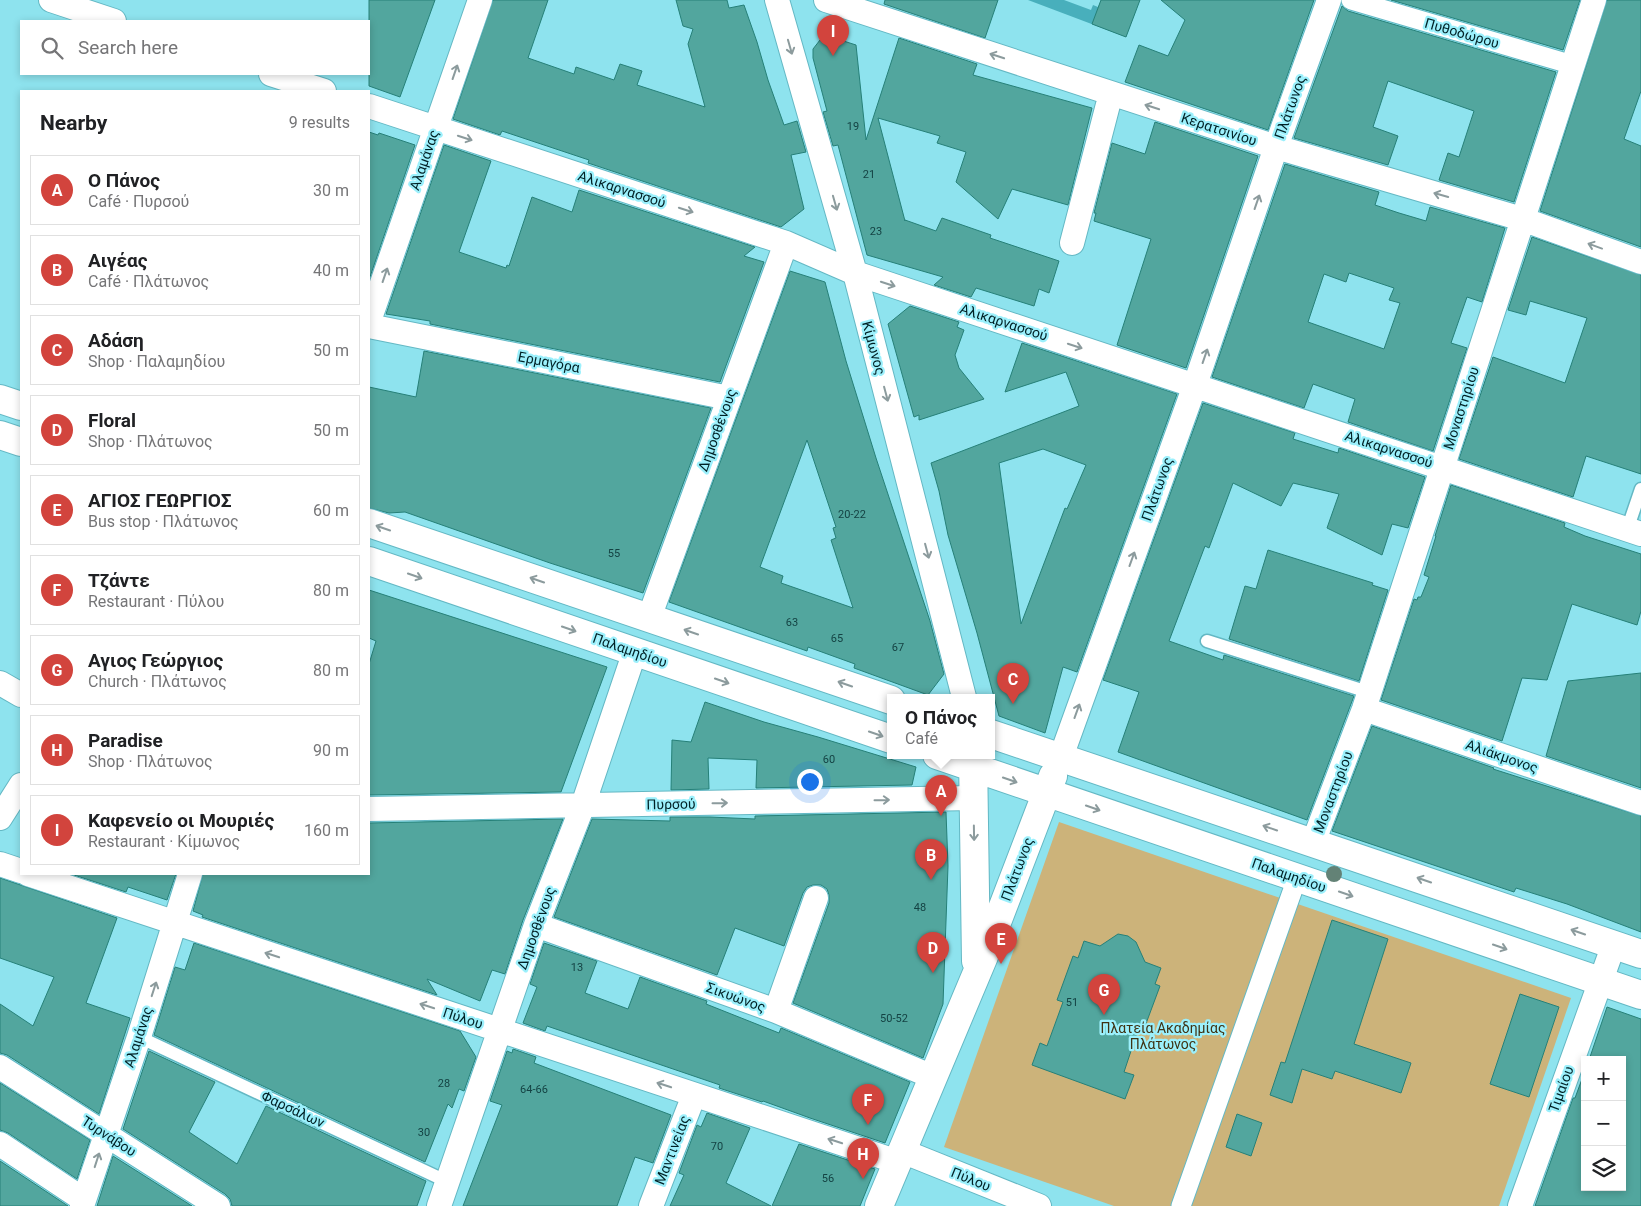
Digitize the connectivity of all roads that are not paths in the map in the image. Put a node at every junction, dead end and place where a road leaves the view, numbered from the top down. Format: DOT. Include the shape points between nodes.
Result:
graph roads {
  1 [pos="51,0"];
  2 [pos="480,0"];
  3 [pos="777,0"];
  4 [pos="826,0"];
  5 [pos="1329,0"];
  6 [pos="1351,0"];
  7 [pos="1594,0"];
  8 [pos="111,20"];
  9 [pos="1573,65"];
  10 [pos="276,81"];
  11 [pos="319,90"];
  12 [pos="1110,93"];
  13 [pos="370,106"];
  14 [pos="435,128"];
  15 [pos="1276,147"];
  16 [pos="1522,219"];
  17 [pos="786,243"];
  18 [pos="1072,243"];
  19 [pos="1641,262"];
  20 [pos="854,273"];
  21 [pos="370,318"];
  22 [pos="370,326"];
  23 [pos="1195,385"];
  24 [pos="729,398"];
  25 [pos="0,399"];
  26 [pos="20,406"];
  27 [pos="0,435"];
  28 [pos="20,442"];
  29 [pos="1442,467"];
  30 [pos="1641,489"];
  31 [pos="370,523"];
  32 [pos="1634,532"];
  33 [pos="370,560"];
  34 [pos="649,618"];
  35 [pos="1207,641"];
  36 [pos="635,651"];
  37 [pos="0,682"];
  38 [pos="20,694"];
  39 [pos="963,694"];
  40 [pos="887,699"];
  41 [pos="1366,701"];
  42 [pos="995,735"];
  43 [pos="887,738"];
  44 [pos="1061,757"];
  45 [pos="973,761"];
  46 [pos="20,787"];
  47 [pos="1047,792"];
  48 [pos="974,798"];
  49 [pos="1641,803"];
  50 [pos="583,805"];
  51 [pos="370,809"];
  52 [pos="0,818"];
  53 [pos="1313,843"];
  54 [pos="0,864"];
  55 [pos="20,872"];
  56 [pos="31,875"];
  57 [pos="190,875"];
  58 [pos="1297,878"];
  59 [pos="816,898"];
  60 [pos="175,922"];
  61 [pos="536,925"];
  62 [pos="1614,944"];
  63 [pos="1641,954"];
  64 [pos="976,975"];
  65 [pos="1600,981"];
  66 [pos="1641,995"];
  67 [pos="776,1012"];
  68 [pos="499,1030"];
  69 [pos="138,1037"];
  70 [pos="0,1067"];
  71 [pos="933,1077"];
  72 [pos="694,1095"];
  73 [pos="106,1133"];
  74 [pos="0,1144"];
  75 [pos="900,1157"];
  76 [pos="448,1182"];
  77 [pos="83,1203"];
  78 [pos="218,1206"];
  79 [pos="438,1206"];
  80 [pos="651,1206"];
  81 [pos="879,1206"];
  82 [pos="1039,1206"];
  83 [pos="1181,1206"];
  84 [pos="1520,1206"];
  1 -- 8 [label="street"];
  14 -- 2 [label="street, Αλαμάνας, one-way"];
  3 -- 20 [label="street, Κίμωνος, one-way"];
  12 -- 4 [label="street, Κερατσινίου, one-way"];
  5 -- 15 [label="street, Πλάτωνος"];
  6 -- 9 [label="street, Πυθοδώρου"];
  7 -- 9 [label="street, Μοναστηρίου"];
  9 -- 16 [label="street, Μοναστηρίου"];
  10 -- 11 [label="street"];
  15 -- 12 [label="street, Κερατσινίου, one-way"];
  12 -- 18 [label="street"];
  13 -- 14 [label="street, Αλικαρνασσού"];
  14 -- 17 [label="street, Αλικαρνασσού, one-way"];
  21 -- 14 [label="street, Αλαμάνας, one-way"];
  16 -- 15 [label="street, Κερατσινίου, one-way"];
  23 -- 15 [label="street, Πλάτωνος, one-way"];
  19 -- 16 [label="street, Κερατσινίου, one-way"];
  16 -- 29 [label="street, Μοναστηρίου"];
  17 -- 20 [label="street, Αλικαρνασσού"];
  17 -- 24 [label="street, Δημοσθένους"];
  20 -- 23 [label="street, Αλικαρνασσού, one-way"];
  20 -- 39 [label="street, Κίμωνος, one-way"];
  22 -- 24 [label="street, Ερμαγόρα"];
  23 -- 29 [label="street, Αλικαρνασσού"];
  44 -- 23 [label="street, Πλάτωνος, one-way"];
  24 -- 34 [label="street, Δημοσθένους"];
  25 -- 26 [label="street"];
  27 -- 28 [label="street"];
  29 -- 32 [label="street, Αλικαρνασσού"];
  29 -- 41 [label="street, Μοναστηρίου"];
  30 -- 32 [label="lane"];
  34 -- 31 [label="street, one-way"];
  33 -- 36 [label="street, Παλαμηδίου, one-way"];
  40 -- 34 [label="street, one-way"];
  35 -- 41 [label="lane, Αλιάκμονος"];
  36 -- 43 [label="street, Παλαμηδίου, one-way"];
  36 -- 50 [label="street, Δημοσθένους"];
  37 -- 38 [label="street"];
  41 -- 49 [label="street, Αλιάκμονος"];
  41 -- 53 [label="street, Μοναστηρίου"];
  42 -- 44 [label="street"];
  44 -- 47 [label="street, Πλάτωνος"];
  53 -- 44 [label="street, one-way"];
  45 -- 47 [label="street, Παλαμηδίου, one-way"];
  45 -- 48 [label="street, Πλάτωνος"];
  46 -- 52 [label="street"];
  47 -- 58 [label="street, Παλαμηδίου, one-way"];
  47 -- 64 [label="street, Πλάτωνος"];
  50 -- 48 [label="street, Πυρσού, one-way"];
  48 -- 64 [label="street, Πλάτωνος, one-way"];
  50 -- 51 [label="street, Πυρσού"];
  50 -- 61 [label="street, Δημοσθένους"];
  62 -- 53 [label="street, one-way"];
  54 -- 55 [label="street"];
  56 -- 60 [label="street, Πύλου"];
  57 -- 60 [label="street, Αλαμάνας"];
  58 -- 65 [label="street, Παλαμηδίου, one-way"];
  58 -- 83 [label="street"];
  59 -- 67 [label="street"];
  68 -- 60 [label="street, Πύλου, one-way"];
  69 -- 60 [label="street, Αλαμάνας, one-way"];
  61 -- 67 [label="street, Σικυώνος"];
  61 -- 68 [label="street, Δημοσθένους"];
  62 -- 63 [label="street"];
  62 -- 65 [label="street, Τιμαίου"];
  64 -- 71 [label="street, Πλάτωνος"];
  65 -- 66 [label="street, Παλαμηδίου"];
  65 -- 84 [label="street, Τιμαίου"];
  67 -- 71 [label="street, Σικυώνος"];
  72 -- 68 [label="street, Πύλου, one-way"];
  68 -- 76 [label="street, Δημοσθένους"];
  69 -- 73 [label="street, Αλαμάνας"];
  69 -- 76 [label="lane, Φαρσάλων"];
  70 -- 73 [label="street, Τυρνάβου"];
  71 -- 75 [label="street, Πλάτωνος"];
  75 -- 72 [label="street, Πύλου, one-way"];
  72 -- 80 [label="street, Μαντινείας"];
  77 -- 73 [label="street, Αλαμάνας, one-way"];
  73 -- 78 [label="street, Τυρνάβου"];
  74 -- 77 [label="street, Αλαμάνας"];
  75 -- 81 [label="street, Πλάτωνος"];
  75 -- 82 [label="street, Πύλου"];
  76 -- 79 [label="street, Δημοσθένους"];
}
